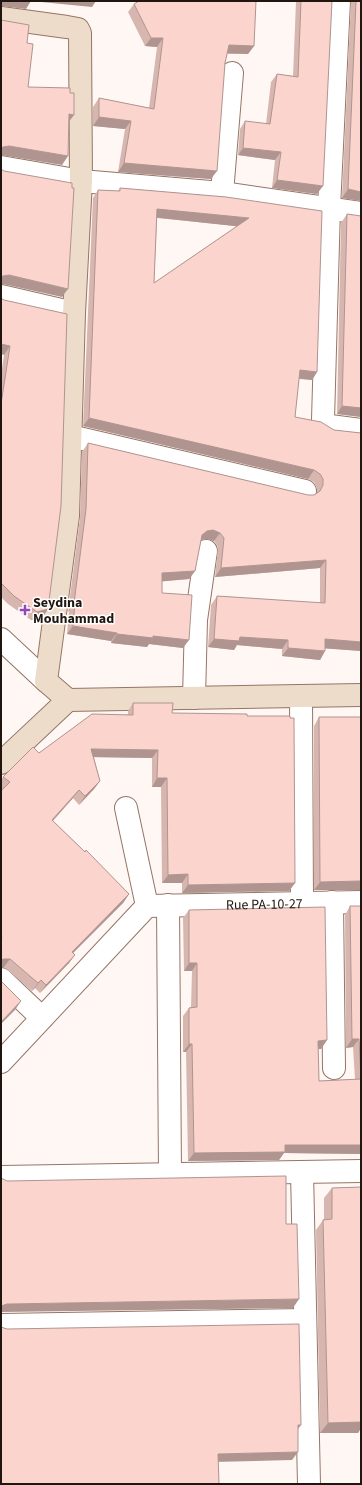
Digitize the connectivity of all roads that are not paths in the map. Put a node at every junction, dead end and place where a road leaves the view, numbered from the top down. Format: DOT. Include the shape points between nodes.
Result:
graph roads {
  1 [pos="339,1"];
  2 [pos="1,18"];
  3 [pos="232,72"];
  4 [pos="1,168"];
  5 [pos="81,181"];
  6 [pos="222,193"];
  7 [pos="329,208"];
  8 [pos="361,213"];
  9 [pos="1,296"];
  10 [pos="74,313"];
  11 [pos="361,430"];
  12 [pos="70,436"];
  13 [pos="305,492"];
  14 [pos="206,551"];
  15 [pos="1,639"];
  16 [pos="46,681"];
  17 [pos="361,695"];
  18 [pos="301,696"];
  19 [pos="194,698"];
  20 [pos="68,700"];
  21 [pos="1,763"];
  22 [pos="126,808"];
  23 [pos="332,902"];
  24 [pos="361,902"];
  25 [pos="302,903"];
  26 [pos="158,906"];
  27 [pos="1,979"];
  28 [pos="42,1018"];
  29 [pos="1,1062"];
  30 [pos="334,1068"];
  31 [pos="361,1171"];
  32 [pos="302,1172"];
  33 [pos="170,1174"];
  34 [pos="1,1177"];
  35 [pos="305,1320"];
  36 [pos="1,1325"];
  37 [pos="309,1484"];
  1 -- 7 [label="street"];
  2 -- 5 [label="street" via="78,29 80,33"];
  3 -- 6 [label="street"];
  4 -- 5 [label="street"];
  5 -- 6 [label="street"];
  5 -- 10 [label="street"];
  6 -- 7 [label="street"];
  7 -- 8 [label="street"];
  7 -- 11 [label="street" via="323,420 330,426"];
  9 -- 10 [label="street"];
  10 -- 12 [label="street"];
  12 -- 13 [label="street"];
  12 -- 16 [label="street" via="68,516"];
  14 -- 19 [label="street" via="196,620"];
  15 -- 16 [label="street"];
  16 -- 20 [label="street"];
  17 -- 18 [label="street"];
  18 -- 19 [label="street"];
  18 -- 25 [label="street"];
  19 -- 20 [label="street"];
  20 -- 21 [label="street"];
  22 -- 26 [label="street"];
  23 -- 24 [label="street, Rue PA-10-27"];
  23 -- 25 [label="street, Rue PA-10-27"];
  23 -- 30 [label="street"];
  25 -- 26 [label="street, Rue PA-10-27"];
  26 -- 28 [label="street"];
  26 -- 33 [label="street"];
  27 -- 28 [label="street"];
  28 -- 29 [label="street"];
  31 -- 32 [label="street"];
  32 -- 33 [label="street"];
  32 -- 35 [label="street"];
  33 -- 34 [label="street"];
  35 -- 36 [label="street"];
  35 -- 37 [label="street"];
}
